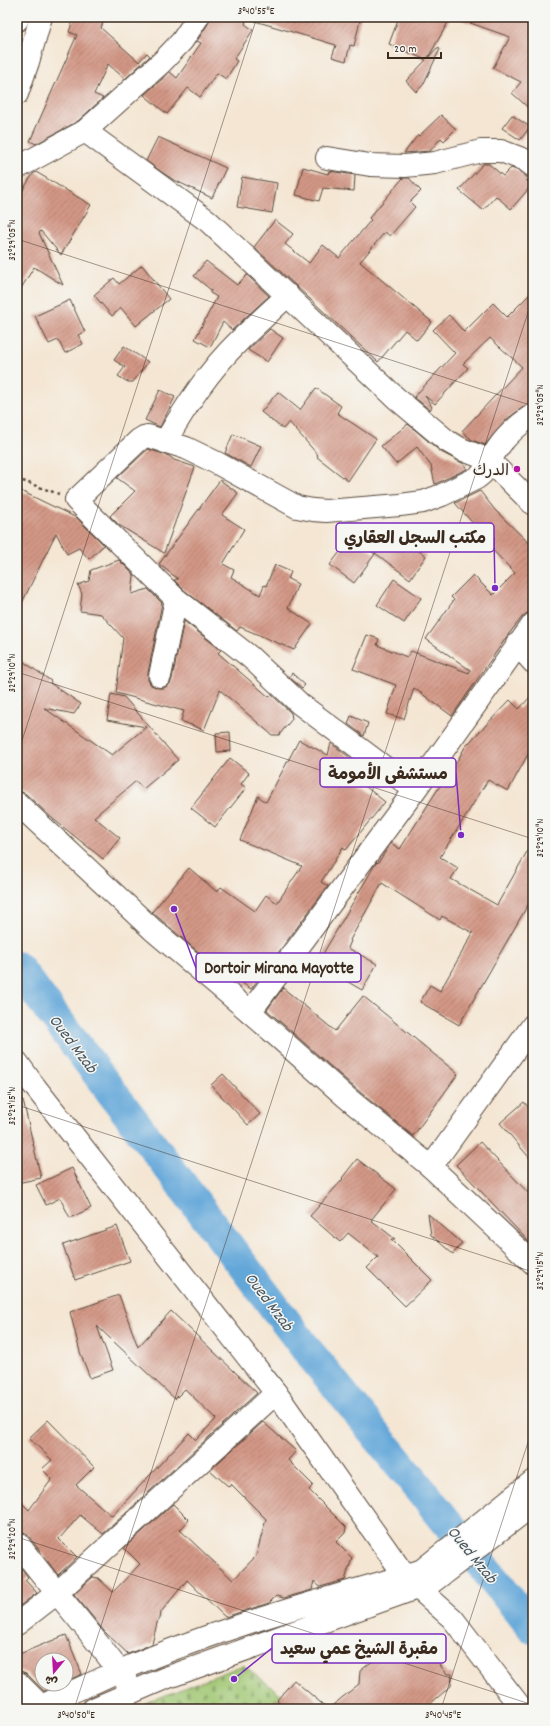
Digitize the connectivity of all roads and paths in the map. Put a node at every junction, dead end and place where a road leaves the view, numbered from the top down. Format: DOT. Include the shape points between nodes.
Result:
graph roads {
  1 [pos="18,17"];
  2 [pos="41,17"];
  3 [pos="198,17"];
  4 [pos="17,20"];
  5 [pos="17,94"];
  6 [pos="85,131"];
  7 [pos="327,158"];
  8 [pos="533,166"];
  9 [pos="17,168"];
  10 [pos="288,295"];
  11 [pos="533,415"];
  12 [pos="165,442"];
  13 [pos="489,460"];
  14 [pos="17,478"];
  15 [pos="76,500"];
  16 [pos="533,504"];
  17 [pos="176,599"];
  18 [pos="533,624"];
  19 [pos="517,644"];
  20 [pos="533,662"];
  21 [pos="160,676"];
  22 [pos="415,790"];
  23 [pos="17,803"];
  24 [pos="250,1012"];
  25 [pos="533,1024"];
  26 [pos="17,1062"];
  27 [pos="24,1085"];
  28 [pos="432,1167"];
  29 [pos="533,1263"];
  30 [pos="276,1393"];
  31 [pos="532,1481"];
  32 [pos="533,1505"];
  33 [pos="17,1542"];
  34 [pos="419,1579"];
  35 [pos="57,1593"];
  36 [pos="17,1624"];
  37 [pos="120,1671"];
  38 [pos="17,1682"];
  39 [pos="133,1691"];
  40 [pos="39,1708"];
  41 [pos="93,1709"];
  42 [pos="522,1709"];
  1 -- 4 [label="street"];
  2 -- 5 [label="street"];
  3 -- 6 [label="street" via="182,41 162,62"];
  6 -- 9 [label="street"];
  6 -- 10 [label="street" via="208,221"];
  7 -- 8 [label="street" via="370,165 405,166 435,163 481,151 501,151 525,160"];
  10 -- 12 [label="street" via="220,361"];
  10 -- 13 [label="street" via="350,356 429,427 461,449"];
  11 -- 13 [label="street" via="508,433"];
  12 -- 13 [label="street" via="186,448 217,463 297,507 326,511 423,502 477,478"];
  12 -- 15 [label="street" via="144,437"];
  13 -- 16 [label="street"];
  14 -- 15 [label="path"];
  15 -- 17 [label="street"];
  17 -- 21 [label="street"];
  17 -- 22 [label="street" via="250,657 300,704"];
  18 -- 19 [label="street"];
  19 -- 20 [label="street"];
  19 -- 22 [label="street"];
  22 -- 24 [label="street"];
  23 -- 24 [label="street" via="154,930"];
  24 -- 28 [label="street" via="346,1097"];
  25 -- 28 [label="street"];
  26 -- 27 [label="street"];
  27 -- 30 [label="street"];
  28 -- 29 [label="street"];
  30 -- 34 [label="street"];
  30 -- 35 [label="street"];
  31 -- 34 [label="street"];
  32 -- 34 [label="street"];
  33 -- 35 [label="street"];
  34 -- 37 [label="street" via="295,1608"];
  34 -- 39 [label="street"];
  34 -- 42 [label="street"];
  35 -- 36 [label="street"];
  35 -- 37 [label="street"];
  37 -- 39 [label="street"];
  37 -- 40 [label="street"];
  38 -- 40 [label="street"];
  39 -- 41 [label="street"];
}
